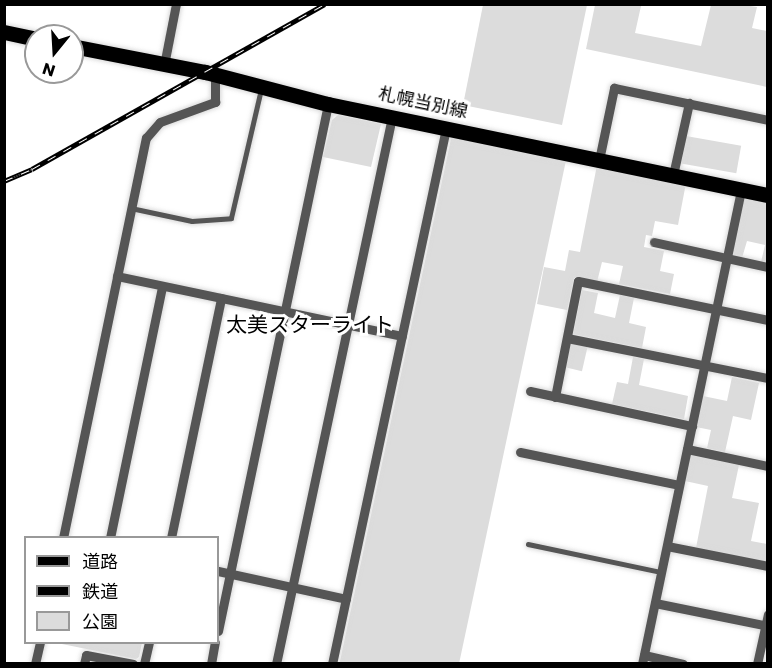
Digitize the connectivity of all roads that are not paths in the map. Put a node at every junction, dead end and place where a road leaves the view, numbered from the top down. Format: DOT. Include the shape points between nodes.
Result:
graph roads {
  1 [pos="176,4"];
  2 [pos="4,33"];
  3 [pos="24,37"];
  4 [pos="84,48"];
  5 [pos="164,65"];
  6 [pos="215,76"];
  7 [pos="261,86"];
  8 [pos="689,103"];
  9 [pos="328,104"];
  10 [pos="392,117"];
  11 [pos="768,120"];
  12 [pos="446,128"];
  13 [pos="599,160"];
  14 [pos="673,175"];
  15 [pos="741,189"];
  16 [pos="768,195"];
  17 [pos="131,208"];
  18 [pos="654,242"];
  19 [pos="727,258"];
  20 [pos="768,267"];
  21 [pos="117,276"];
  22 [pos="162,286"];
  23 [pos="221,298"];
  24 [pos="716,309"];
  25 [pos="285,311"];
  26 [pos="768,320"];
  27 [pos="348,324"];
  28 [pos="402,336"];
  29 [pos="567,338"];
  30 [pos="704,365"];
  31 [pos="768,378"];
  32 [pos="530,391"];
  33 [pos="555,397"];
  34 [pos="692,426"];
  35 [pos="687,449"];
  36 [pos="520,452"];
  37 [pos="768,466"];
  38 [pos="679,485"];
  39 [pos="63,536"];
  40 [pos="110,536"];
  41 [pos="171,536"];
  42 [pos="528,544"];
  43 [pos="667,546"];
  44 [pos="768,566"];
  45 [pos="219,571"];
  46 [pos="661,572"];
  47 [pos="230,574"];
  48 [pos="292,587"];
  49 [pos="346,598"];
  50 [pos="655,603"];
  51 [pos="768,614"];
  52 [pos="219,626"];
  53 [pos="766,626"];
  54 [pos="40,644"];
  55 [pos="149,644"];
  56 [pos="215,644"];
  57 [pos="643,659"];
  58 [pos="36,663"];
  59 [pos="84,663"];
  60 [pos="133,663"];
  61 [pos="144,663"];
  62 [pos="211,663"];
  63 [pos="276,663"];
  64 [pos="333,663"];
  65 [pos="683,663"];
  66 [pos="757,663"];
  1 -- 5 [label="street"];
  2 -- 3 [label="main road"];
  4 -- 5 [label="main road, 札幌当別線"];
  5 -- 6 [label="main road, 札幌当別線"];
  6 -- 7 [label="main road, 札幌当別線"];
  6 -- 17 [label="street" via="215,102 160,122 146,138"];
  7 -- 9 [label="main road, 札幌当別線"];
  7 -- 17 [label="lane" via="231,218 192,220"];
  8 -- 11 [label="street"];
  8 -- 13 [label="street" via="614,87"];
  8 -- 14 [label="street"];
  9 -- 10 [label="main road, 札幌当別線"];
  9 -- 25 [label="street"];
  10 -- 12 [label="main road, 札幌当別線"];
  10 -- 27 [label="street"];
  12 -- 13 [label="main road, 札幌当別線"];
  12 -- 28 [label="street"];
  13 -- 14 [label="main road, 札幌当別線"];
  14 -- 15 [label="main road, 札幌当別線"];
  15 -- 16 [label="main road, 札幌当別線"];
  15 -- 19 [label="street"];
  17 -- 21 [label="street"];
  18 -- 19 [label="street"];
  19 -- 20 [label="street"];
  19 -- 24 [label="street"];
  21 -- 22 [label="street"];
  21 -- 39 [label="street"];
  22 -- 23 [label="street"];
  22 -- 40 [label="street"];
  23 -- 25 [label="street"];
  23 -- 41 [label="street"];
  24 -- 26 [label="street"];
  24 -- 29 [label="street" via="578,281"];
  24 -- 30 [label="street"];
  25 -- 27 [label="street"];
  25 -- 47 [label="street"];
  27 -- 28 [label="street"];
  27 -- 48 [label="street"];
  28 -- 49 [label="street"];
  29 -- 30 [label="street"];
  29 -- 33 [label="street"];
  30 -- 31 [label="street"];
  30 -- 34 [label="street"];
  32 -- 33 [label="street"];
  33 -- 34 [label="street"];
  34 -- 35 [label="street"];
  35 -- 37 [label="street"];
  35 -- 38 [label="street"];
  36 -- 38 [label="street"];
  38 -- 43 [label="street"];
  42 -- 46 [label="lane"];
  43 -- 44 [label="street"];
  43 -- 46 [label="street"];
  45 -- 47 [label="street"];
  46 -- 50 [label="street"];
  47 -- 48 [label="street"];
  47 -- 52 [label="street"];
  48 -- 49 [label="street"];
  48 -- 63 [label="street"];
  49 -- 64 [label="street"];
  50 -- 53 [label="street"];
  50 -- 57 [label="street"];
  51 -- 53 [label="street"];
  53 -- 66 [label="street"];
  54 -- 58 [label="street"];
  55 -- 61 [label="street"];
  56 -- 62 [label="street"];
  57 -- 65 [label="street"];
  59 -- 60 [label="street" via="86,655"];
}
